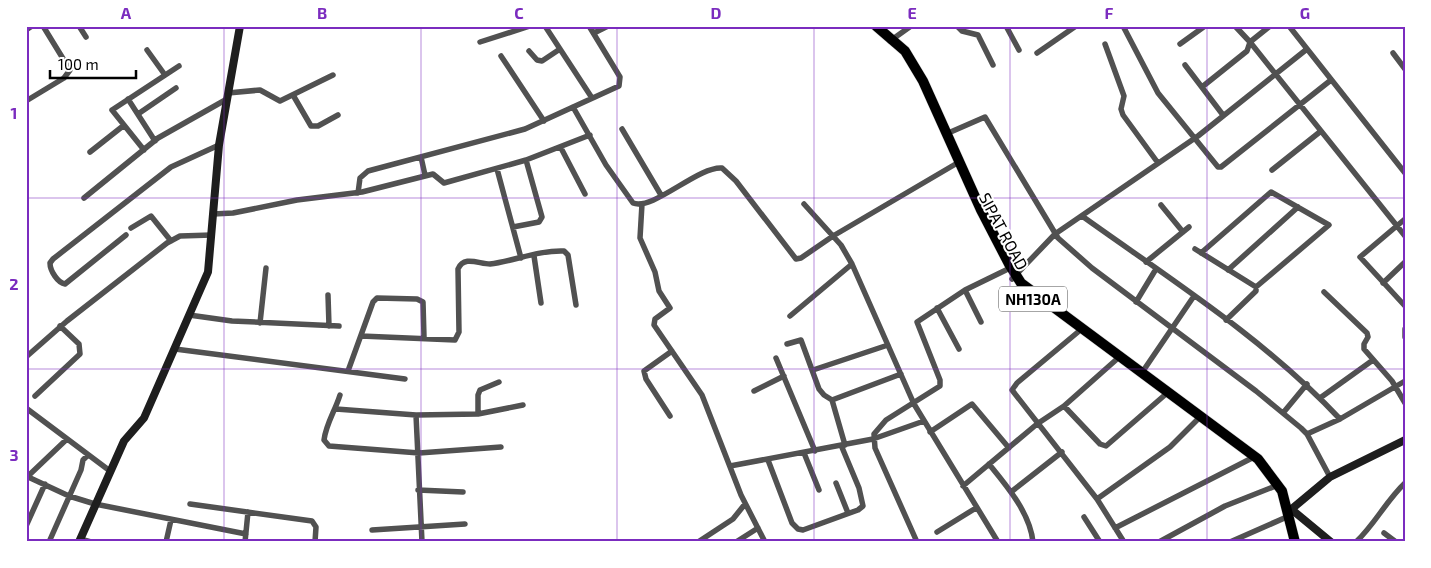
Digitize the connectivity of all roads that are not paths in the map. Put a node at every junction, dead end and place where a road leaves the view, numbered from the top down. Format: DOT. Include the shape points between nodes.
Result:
graph roads {
  1 [pos="32,26"];
  2 [pos="43,26"];
  3 [pos="79,26"];
  4 [pos="240,26"];
  5 [pos="530,26"];
  6 [pos="545,26"];
  7 [pos="589,26"];
  8 [pos="608,26"];
  9 [pos="868,26"];
  10 [pos="876,26"];
  11 [pos="911,26"];
  12 [pos="957,26"];
  13 [pos="1006,26"];
  14 [pos="1076,26"];
  15 [pos="1205,26"];
  16 [pos="1235,26"];
  17 [pos="1270,26"];
  18 [pos="1289,26"];
  19 [pos="1124,27"];
  20 [pos="26,30"];
  21 [pos="594,33"];
  22 [pos="86,37"];
  23 [pos="890,41"];
  24 [pos="480,42"];
  25 [pos="1250,42"];
  26 [pos="1105,44"];
  27 [pos="1180,44"];
  28 [pos="560,49"];
  29 [pos="1307,49"];
  30 [pos="147,50"];
  31 [pos="1020,50"];
  32 [pos="529,51"];
  33 [pos="1037,53"];
  34 [pos="1393,53"];
  35 [pos="501,56"];
  36 [pos="993,65"];
  37 [pos="1185,65"];
  38 [pos="180,66"];
  39 [pos="1405,69"];
  40 [pos="1275,72"];
  41 [pos="165,75"];
  42 [pos="334,75"];
  43 [pos="1331,80"];
  44 [pos="1202,87"];
  45 [pos="176,88"];
  46 [pos="293,95"];
  47 [pos="228,96"];
  48 [pos="592,98"];
  49 [pos="128,99"];
  50 [pos="26,101"];
  51 [pos="1300,104"];
  52 [pos="573,107"];
  53 [pos="138,114"];
  54 [pos="338,115"];
  55 [pos="1223,115"];
  56 [pos="544,121"];
  57 [pos="124,126"];
  58 [pos="622,129"];
  59 [pos="1321,131"];
  60 [pos="946,134"];
  61 [pos="590,135"];
  62 [pos="1195,137"];
  63 [pos="155,141"];
  64 [pos="219,145"];
  65 [pos="561,148"];
  66 [pos="144,150"];
  67 [pos="90,152"];
  68 [pos="421,157"];
  69 [pos="526,160"];
  70 [pos="957,163"];
  71 [pos="1158,163"];
  72 [pos="497,169"];
  73 [pos="1272,170"];
  74 [pos="1405,173"];
  75 [pos="425,176"];
  76 [pos="358,192"];
  77 [pos="585,194"];
  78 [pos="661,195"];
  79 [pos="84,198"];
  80 [pos="642,204"];
  81 [pos="804,204"];
  82 [pos="1161,205"];
  83 [pos="1298,207"];
  84 [pos="213,214"];
  85 [pos="1082,216"];
  86 [pos="1405,219"];
  87 [pos="1396,225"];
  88 [pos="513,227"];
  89 [pos="1189,227"];
  90 [pos="131,228"];
  91 [pos="1183,232"];
  92 [pos="212,234"];
  93 [pos="1055,234"];
  94 [pos="126,235"];
  95 [pos="833,236"];
  96 [pos="1405,236"];
  97 [pos="172,241"];
  98 [pos="1195,249"];
  99 [pos="1201,253"];
  100 [pos="534,256"];
  101 [pos="521,258"];
  102 [pos="1146,262"];
  103 [pos="1405,262"];
  104 [pos="852,264"];
  105 [pos="266,268"];
  106 [pos="1156,269"];
  107 [pos="1228,270"];
  108 [pos="1011,275"];
  109 [pos="1383,283"];
  110 [pos="1256,287"];
  111 [pos="965,290"];
  112 [pos="1324,292"];
  113 [pos="328,295"];
  114 [pos="1194,296"];
  115 [pos="1136,302"];
  116 [pos="541,303"];
  117 [pos="576,305"];
  118 [pos="1405,306"];
  119 [pos="937,308"];
  120 [pos="189,315"];
  121 [pos="790,316"];
  122 [pos="1226,320"];
  123 [pos="981,322"];
  124 [pos="260,323"];
  125 [pos="60,326"];
  126 [pos="329,326"];
  127 [pos="339,326"];
  128 [pos="1172,329"];
  129 [pos="1405,329"];
  130 [pos="1078,332"];
  131 [pos="361,336"];
  132 [pos="424,337"];
  133 [pos="1405,337"];
  134 [pos="787,344"];
  135 [pos="888,345"];
  136 [pos="959,348"];
  137 [pos="175,349"];
  138 [pos="672,351"];
  139 [pos="26,357"];
  140 [pos="776,358"];
  141 [pos="1117,359"];
  142 [pos="1373,360"];
  143 [pos="813,370"];
  144 [pos="348,371"];
  145 [pos="1141,373"];
  146 [pos="900,374"];
  147 [pos="784,376"];
  148 [pos="405,379"];
  149 [pos="1405,381"];
  150 [pos="499,382"];
  151 [pos="1307,384"];
  152 [pos="1395,386"];
  153 [pos="754,391"];
  154 [pos="1166,394"];
  155 [pos="35,396"];
  156 [pos="340,396"];
  157 [pos="1320,398"];
  158 [pos="832,400"];
  159 [pos="1405,403"];
  160 [pos="914,404"];
  161 [pos="523,405"];
  162 [pos="1064,406"];
  163 [pos="26,408"];
  164 [pos="336,409"];
  165 [pos="1283,413"];
  166 [pos="478,414"];
  167 [pos="416,415"];
  168 [pos="670,416"];
  169 [pos="1198,419"];
  170 [pos="1340,419"];
  171 [pos="924,421"];
  172 [pos="1037,424"];
  173 [pos="930,432"];
  174 [pos="1307,434"];
  175 [pos="67,439"];
  176 [pos="873,439"];
  177 [pos="1405,440"];
  178 [pos="843,445"];
  179 [pos="501,447"];
  180 [pos="1009,448"];
  181 [pos="815,450"];
  182 [pos="1062,452"];
  183 [pos="419,453"];
  184 [pos="804,453"];
  185 [pos="88,455"];
  186 [pos="1253,458"];
  187 [pos="768,460"];
  188 [pos="990,464"];
  189 [pos="730,466"];
  190 [pos="110,471"];
  191 [pos="27,477"];
  192 [pos="1330,477"];
  193 [pos="836,483"];
  194 [pos="1405,483"];
  195 [pos="45,484"];
  196 [pos="963,486"];
  197 [pos="1276,486"];
  198 [pos="418,490"];
  199 [pos="819,490"];
  200 [pos="463,492"];
  201 [pos="1011,492"];
  202 [pos="70,496"];
  203 [pos="1097,499"];
  204 [pos="95,504"];
  205 [pos="190,504"];
  206 [pos="746,504"];
  207 [pos="976,508"];
  208 [pos="248,512"];
  209 [pos="848,513"];
  210 [pos="1289,513"];
  211 [pos="1084,517"];
  212 [pos="171,520"];
  213 [pos="465,524"];
  214 [pos="26,526"];
  215 [pos="420,526"];
  216 [pos="758,528"];
  217 [pos="1115,528"];
  218 [pos="372,530"];
  219 [pos="937,532"];
  220 [pos="1384,533"];
  221 [pos="246,534"];
  222 [pos="79,540"];
  223 [pos="997,540"];
  224 [pos="48,542"];
  225 [pos="90,542"];
  226 [pos="166,542"];
  227 [pos="245,542"];
  228 [pos="315,542"];
  229 [pos="422,542"];
  230 [pos="698,542"];
  231 [pos="736,542"];
  232 [pos="765,542"];
  233 [pos="917,542"];
  234 [pos="989,542"];
  235 [pos="1033,542"];
  236 [pos="1100,542"];
  237 [pos="1124,542"];
  238 [pos="1159,542"];
  239 [pos="1230,542"];
  240 [pos="1295,542"];
  241 [pos="1331,542"];
  242 [pos="1356,542"];
  243 [pos="1396,542"];
  1 -- 20 [label="street"];
  2 -- 50 [label="street" via="70,70 64,78"];
  3 -- 22 [label="street"];
  4 -- 47 [label="street"];
  5 -- 24 [label="street"];
  6 -- 28 [label="street"];
  7 -- 21 [label="street"];
  8 -- 21 [label="street"];
  9 -- 23 [label="highway, SIPAT ROAD / NH130A"];
  10 -- 23 [label="highway, SIPAT ROAD / NH130A"];
  11 -- 23 [label="street"];
  12 -- 36 [label="street" via="978,35"];
  13 -- 31 [label="street"];
  14 -- 33 [label="street"];
  15 -- 27 [label="street"];
  16 -- 25 [label="street"];
  17 -- 25 [label="street"];
  18 -- 29 [label="street"];
  19 -- 62 [label="street" via="1158,93"];
  21 -- 48 [label="street" via="621,80 616,87"];
  23 -- 60 [label="highway, SIPAT ROAD / NH130A" via="905,52 923,81"];
  23 -- 70 [label="highway, SIPAT ROAD / NH130A" via="914,75"];
  25 -- 40 [label="street"];
  25 -- 44 [label="street" via="1247,51"];
  26 -- 71 [label="street" via="1124,96 1123,115"];
  28 -- 32 [label="street" via="542,61"];
  28 -- 48 [label="street"];
  29 -- 40 [label="street"];
  29 -- 43 [label="street"];
  30 -- 41 [label="street"];
  34 -- 39 [label="street"];
  35 -- 56 [label="street"];
  37 -- 44 [label="street"];
  38 -- 41 [label="street"];
  40 -- 51 [label="street"];
  40 -- 55 [label="street"];
  41 -- 49 [label="street"];
  42 -- 46 [label="street"];
  43 -- 51 [label="street"];
  43 -- 74 [label="street"];
  44 -- 55 [label="street"];
  45 -- 53 [label="street"];
  46 -- 47 [label="street" via="280,101 260,90"];
  46 -- 54 [label="street" via="311,126 318,126"];
  47 -- 63 [label="street"];
  47 -- 64 [label="street"];
  48 -- 52 [label="street"];
  49 -- 53 [label="street"];
  49 -- 57 [label="street" via="112,110"];
  51 -- 59 [label="street"];
  51 -- 62 [label="street" via="1221,167"];
  52 -- 56 [label="street"];
  52 -- 61 [label="street"];
  53 -- 63 [label="street"];
  55 -- 62 [label="street"];
  56 -- 68 [label="street"];
  57 -- 66 [label="street"];
  57 -- 67 [label="street"];
  58 -- 78 [label="street"];
  59 -- 73 [label="street"];
  59 -- 87 [label="street"];
  60 -- 70 [label="highway, SIPAT ROAD / NH130A"];
  60 -- 93 [label="street" via="985,117"];
  61 -- 65 [label="street"];
  61 -- 80 [label="street" via="622,190 633,202"];
  62 -- 71 [label="street"];
  63 -- 66 [label="street"];
  64 -- 84 [label="street"];
  64 -- 94 [label="street" via="171,166 53,260 50,268 65,284"];
  65 -- 69 [label="street"];
  65 -- 77 [label="street"];
  66 -- 79 [label="street"];
  68 -- 75 [label="street"];
  68 -- 76 [label="street" via="368,171 360,178"];
  69 -- 72 [label="street"];
  69 -- 88 [label="street" via="542,217 539,222"];
  70 -- 95 [label="street"];
  70 -- 108 [label="highway, SIPAT ROAD / NH130A"];
  71 -- 85 [label="street"];
  72 -- 75 [label="street" via="444,183 435,174"];
  72 -- 88 [label="street"];
  75 -- 76 [label="street"];
  76 -- 84 [label="street"];
  78 -- 80 [label="street"];
  78 -- 95 [label="street" via="722,168 736,181 796,259"];
  80 -- 138 [label="street" via="640,238 655,272 659,292 670,308 655,319 654,325"];
  81 -- 95 [label="street"];
  82 -- 91 [label="street"];
  83 -- 99 [label="street" via="1271,192"];
  83 -- 107 [label="street"];
  83 -- 110 [label="street" via="1329,226"];
  84 -- 92 [label="street"];
  85 -- 93 [label="street"];
  85 -- 102 [label="street"];
  86 -- 87 [label="street"];
  87 -- 96 [label="street"];
  87 -- 109 [label="street" via="1360,257"];
  88 -- 101 [label="street"];
  89 -- 91 [label="street"];
  90 -- 97 [label="street" via="151,216"];
  91 -- 102 [label="street"];
  92 -- 97 [label="street" via="180,236"];
  92 -- 120 [label="street" via="208,272"];
  93 -- 108 [label="street"];
  93 -- 115 [label="street"];
  95 -- 104 [label="street"];
  97 -- 125 [label="street" via="148,256"];
  98 -- 99 [label="street"];
  99 -- 107 [label="street"];
  100 -- 101 [label="street"];
  100 -- 116 [label="street"];
  100 -- 117 [label="street" via="566,252"];
  101 -- 132 [label="street" via="490,264 468,261 460,265 459,335 452,341"];
  102 -- 106 [label="street"];
  103 -- 109 [label="street"];
  104 -- 121 [label="street"];
  104 -- 135 [label="street"];
  105 -- 124 [label="street"];
  106 -- 114 [label="street"];
  106 -- 115 [label="street"];
  107 -- 110 [label="street"];
  108 -- 111 [label="street"];
  108 -- 130 [label="highway, SIPAT ROAD / NH130A" via="1030,297"];
  108 -- 145 [label="highway, SIPAT ROAD / NH130A"];
  109 -- 118 [label="street"];
  110 -- 122 [label="street" via="1256,291"];
  111 -- 119 [label="street"];
  111 -- 123 [label="street"];
  112 -- 142 [label="street" via="1367,333 1363,346"];
  113 -- 126 [label="street"];
  114 -- 122 [label="street"];
  114 -- 128 [label="street"];
  115 -- 128 [label="street"];
  119 -- 136 [label="street"];
  119 -- 160 [label="street" via="916,323 940,386"];
  120 -- 124 [label="street"];
  120 -- 137 [label="street"];
  122 -- 151 [label="street"];
  124 -- 126 [label="street"];
  125 -- 139 [label="street"];
  125 -- 155 [label="street" via="79,344 81,351"];
  126 -- 127 [label="street"];
  128 -- 145 [label="street"];
  128 -- 165 [label="street"];
  129 -- 133 [label="street"];
  130 -- 141 [label="highway, SIPAT ROAD / NH130A"];
  130 -- 172 [label="street" via="1013,388 1014,396"];
  131 -- 132 [label="street"];
  131 -- 132 [label="street" via="373,302 382,297 424,302"];
  131 -- 144 [label="street"];
  134 -- 143 [label="street" via="801,340"];
  135 -- 143 [label="street"];
  135 -- 146 [label="street"];
  137 -- 144 [label="street"];
  137 -- 190 [label="street" via="144,418 124,441"];
  138 -- 168 [label="street" via="644,371"];
  138 -- 189 [label="street" via="706,404"];
  140 -- 147 [label="street"];
  141 -- 145 [label="highway, SIPAT ROAD / NH130A"];
  141 -- 162 [label="street"];
  142 -- 152 [label="street"];
  142 -- 157 [label="street"];
  143 -- 158 [label="street" via="822,393"];
  144 -- 148 [label="street"];
  145 -- 154 [label="highway, SIPAT ROAD / NH130A"];
  145 -- 186 [label="highway, SIPAT ROAD / NH130A"];
  146 -- 158 [label="street"];
  146 -- 160 [label="street"];
  147 -- 153 [label="street"];
  147 -- 181 [label="street"];
  149 -- 152 [label="street"];
  150 -- 166 [label="street" via="480,390"];
  151 -- 157 [label="street"];
  151 -- 165 [label="street"];
  152 -- 159 [label="street"];
  152 -- 170 [label="street"];
  154 -- 162 [label="street" via="1106,446 1100,444"];
  154 -- 169 [label="highway, SIPAT ROAD / NH130A"];
  156 -- 164 [label="street"];
  157 -- 170 [label="street"];
  158 -- 178 [label="street"];
  160 -- 171 [label="street"];
  160 -- 176 [label="street" via="882,423"];
  161 -- 166 [label="street"];
  162 -- 172 [label="street"];
  163 -- 175 [label="street"];
  164 -- 167 [label="street"];
  164 -- 183 [label="street" via="326,428 326,445"];
  165 -- 174 [label="street"];
  166 -- 167 [label="street"];
  167 -- 183 [label="street"];
  169 -- 186 [label="highway, SIPAT ROAD / NH130A"];
  169 -- 203 [label="street" via="1170,447"];
  170 -- 174 [label="street"];
  171 -- 173 [label="street"];
  171 -- 176 [label="street"];
  172 -- 180 [label="street"];
  172 -- 182 [label="street"];
  173 -- 180 [label="street" via="972,404"];
  173 -- 196 [label="street"];
  174 -- 192 [label="street"];
  175 -- 185 [label="street"];
  175 -- 191 [label="street"];
  176 -- 178 [label="street"];
  176 -- 233 [label="street"];
  177 -- 192 [label="street"];
  178 -- 181 [label="street"];
  178 -- 209 [label="street" via="862,502 860,509"];
  179 -- 183 [label="street"];
  180 -- 188 [label="street"];
  181 -- 184 [label="street"];
  182 -- 201 [label="street"];
  182 -- 203 [label="street"];
  183 -- 198 [label="street"];
  184 -- 187 [label="street"];
  184 -- 199 [label="street"];
  185 -- 190 [label="street"];
  185 -- 202 [label="street" via="83,460"];
  186 -- 197 [label="highway, SIPAT ROAD / NH130A"];
  186 -- 217 [label="street"];
  187 -- 189 [label="street"];
  187 -- 209 [label="street" via="792,524 798,529 808,529"];
  188 -- 196 [label="street"];
  188 -- 201 [label="street"];
  189 -- 206 [label="street"];
  190 -- 204 [label="street"];
  191 -- 195 [label="street"];
  192 -- 210 [label="street"];
  193 -- 209 [label="street"];
  194 -- 242 [label="street" via="1389,498 1369,529"];
  195 -- 202 [label="street"];
  195 -- 214 [label="street"];
  196 -- 207 [label="street"];
  197 -- 210 [label="highway, SIPAT ROAD / NH130A"];
  197 -- 238 [label="street" via="1225,506"];
  198 -- 200 [label="street"];
  198 -- 215 [label="street"];
  201 -- 235 [label="street" via="1032,530"];
  202 -- 204 [label="street"];
  202 -- 224 [label="street"];
  203 -- 217 [label="street"];
  204 -- 212 [label="street"];
  204 -- 222 [label="street"];
  205 -- 208 [label="street"];
  206 -- 216 [label="street"];
  206 -- 230 [label="street" via="733,519"];
  207 -- 219 [label="street"];
  207 -- 223 [label="street"];
  208 -- 221 [label="street"];
  208 -- 228 [label="street" via="312,521 316,527"];
  210 -- 239 [label="street"];
  210 -- 240 [label="highway, SIPAT ROAD / NH130A"];
  210 -- 241 [label="street"];
  211 -- 236 [label="street"];
  212 -- 221 [label="street"];
  212 -- 226 [label="street"];
  213 -- 215 [label="street"];
  215 -- 218 [label="street"];
  215 -- 229 [label="street"];
  216 -- 231 [label="street"];
  216 -- 232 [label="street"];
  217 -- 237 [label="street"];
  220 -- 243 [label="street"];
  221 -- 227 [label="street"];
  222 -- 225 [label="street"];
  223 -- 234 [label="street"];
}
